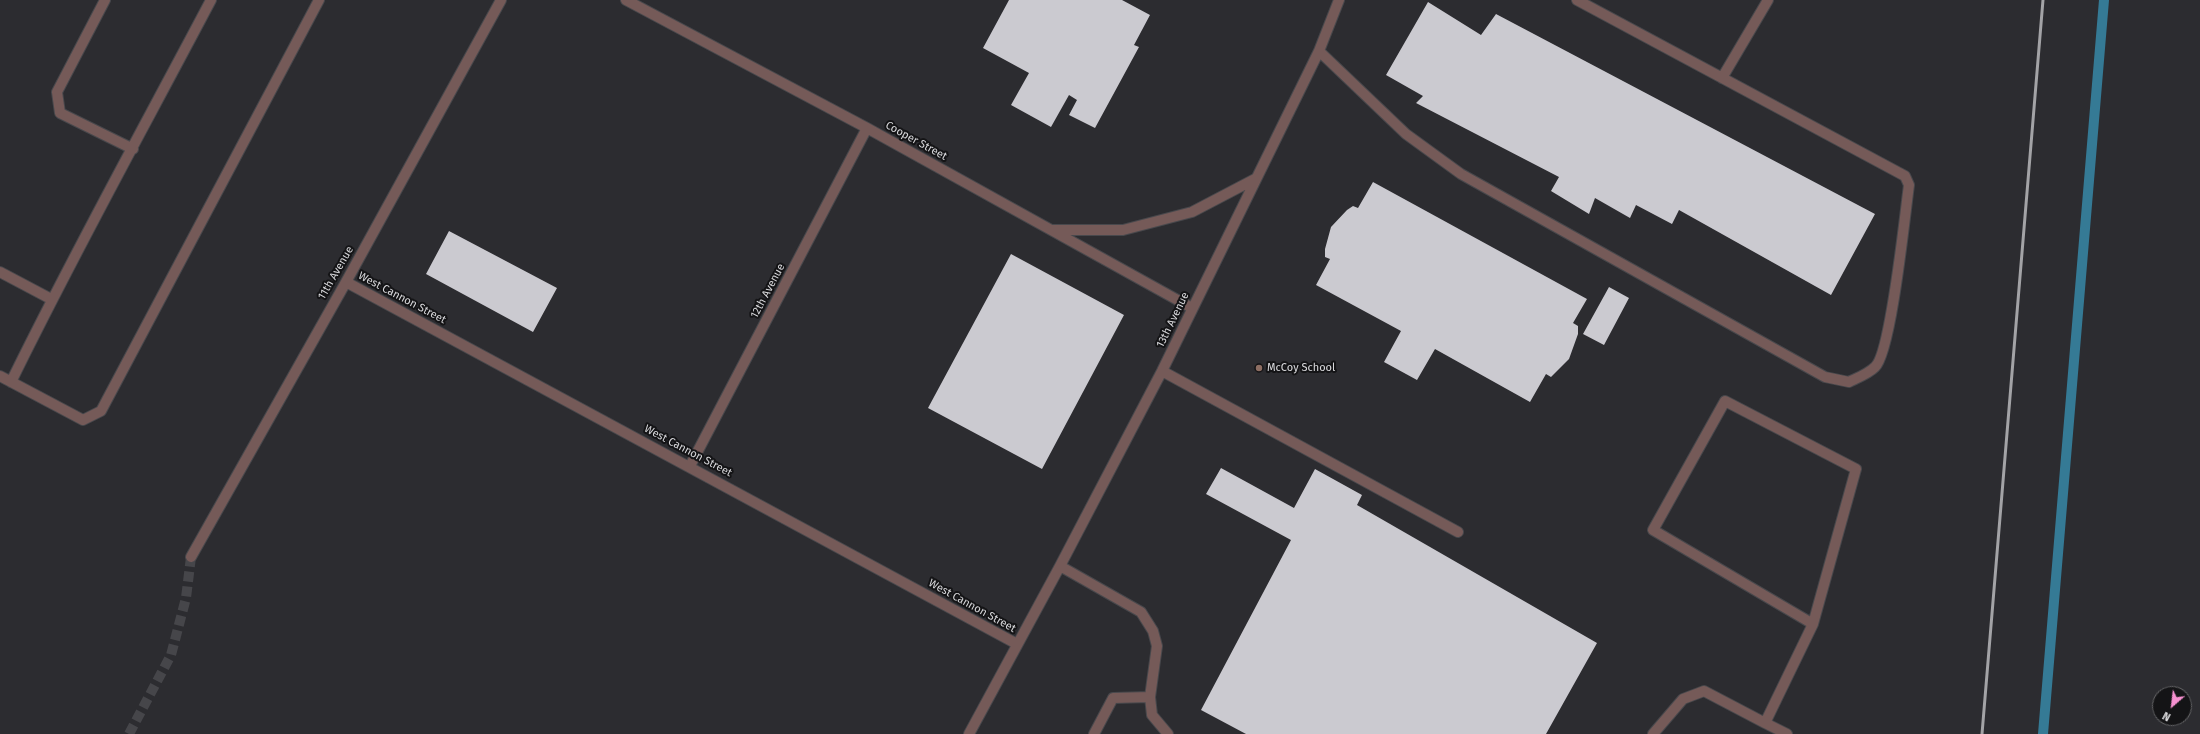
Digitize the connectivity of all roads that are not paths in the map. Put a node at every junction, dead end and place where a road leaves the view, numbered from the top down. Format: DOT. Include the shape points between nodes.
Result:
graph roads {
  1 [pos="105,0"];
  2 [pos="211,0"];
  3 [pos="318,0"];
  4 [pos="500,0"];
  5 [pos="626,0"];
  6 [pos="1339,0"];
  7 [pos="1576,0"];
  8 [pos="1768,0"];
  9 [pos="1319,50"];
  10 [pos="1722,78"];
  11 [pos="867,128"];
  12 [pos="133,149"];
  13 [pos="1255,179"];
  14 [pos="1051,230"];
  15 [pos="0,272"];
  16 [pos="346,282"];
  17 [pos="51,299"];
  18 [pos="1192,308"];
  19 [pos="1162,372"];
  20 [pos="0,376"];
  21 [pos="11,382"];
  22 [pos="690,466"];
  23 [pos="1458,532"];
  24 [pos="191,558"];
  25 [pos="1060,566"];
  26 [pos="1813,624"];
  27 [pos="1017,644"];
  28 [pos="1150,697"];
  29 [pos="1765,723"];
  30 [pos="968,734"];
  31 [pos="1094,734"];
  32 [pos="1168,734"];
  33 [pos="1653,734"];
  34 [pos="1786,734"];
  1 -- 12 [label="street" via="57,92 60,113"];
  2 -- 12 [label="street"];
  3 -- 21 [label="street" via="101,411 83,420"];
  4 -- 16 [label="street, 11th Avenue"];
  5 -- 11 [label="street, Cooper Street"];
  6 -- 9 [label="street, 13th Avenue"];
  7 -- 10 [label="street"];
  8 -- 10 [label="street"];
  9 -- 10 [label="street" via="1406,134 1461,174 1825,377 1848,382 1876,367 1886,342 1909,185 1904,176"];
  9 -- 13 [label="street, 13th Avenue"];
  11 -- 14 [label="street, Cooper Street"];
  11 -- 22 [label="street, 12th Avenue"];
  12 -- 17 [label="street"];
  13 -- 14 [label="street" via="1192,212 1138,226 1122,230"];
  13 -- 18 [label="street, 13th Avenue"];
  14 -- 18 [label="street, Cooper Street"];
  15 -- 17 [label="street"];
  16 -- 22 [label="street, West Cannon Street"];
  16 -- 24 [label="street, 11th Avenue"];
  17 -- 21 [label="street"];
  18 -- 19 [label="street, 13th Avenue"];
  19 -- 23 [label="street"];
  19 -- 25 [label="street, 13th Avenue"];
  20 -- 21 [label="street"];
  22 -- 27 [label="street, West Cannon Street"];
  25 -- 27 [label="street, 13th Avenue"];
  25 -- 28 [label="street" via="1141,612 1153,631 1157,646"];
  26 -- 26 [label="street" via="1653,530 1725,401 1856,469"];
  26 -- 29 [label="street"];
  27 -- 30 [label="street, 13th Avenue"];
  28 -- 31 [label="street" via="1113,698"];
  28 -- 32 [label="street" via="1152,714"];
  29 -- 33 [label="street" via="1704,691 1684,699"];
  29 -- 34 [label="street"];
}
